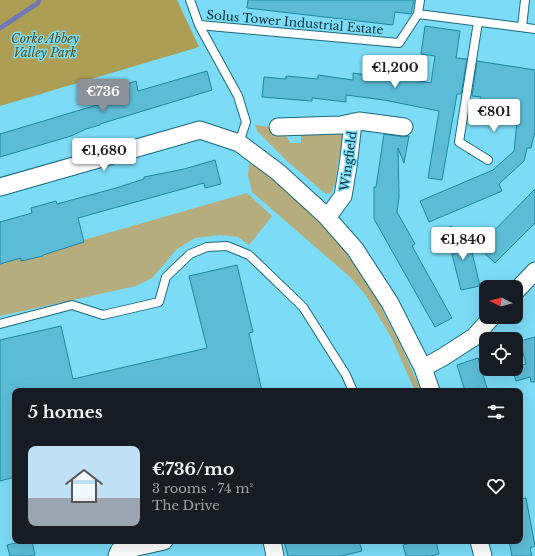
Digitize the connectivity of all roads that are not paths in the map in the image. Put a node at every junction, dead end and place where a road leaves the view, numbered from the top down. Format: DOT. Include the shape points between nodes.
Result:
graph roads {
  1 [pos="190,0"];
  2 [pos="420,0"];
  3 [pos="525,0"];
  4 [pos="418,14"];
  5 [pos="478,22"];
  6 [pos="198,25"];
  7 [pos="522,27"];
  8 [pos="535,29"];
  9 [pos="353,123"];
  10 [pos="404,126"];
  11 [pos="288,132"];
  12 [pos="238,142"];
  13 [pos="488,160"];
  14 [pos="0,187"];
  15 [pos="325,215"];
  16 [pos="535,271"];
  17 [pos="523,284"];
  18 [pos="0,324"];
  19 [pos="486,324"];
  20 [pos="423,368"];
  21 [pos="352,388"];
  22 [pos="430,388"];
  23 [pos="150,544"];
  24 [pos="273,544"];
  25 [pos="480,544"];
  26 [pos="117,556"];
  27 [pos="275,556"];
  28 [pos="483,556"];
  1 -- 6 [label="lane"];
  2 -- 4 [label="lane"];
  3 -- 7 [label="lane"];
  4 -- 5 [label="lane"];
  4 -- 6 [label="lane, Solus Tower Industrial Estate" via="399,43"];
  5 -- 7 [label="lane"];
  5 -- 13 [label="lane" via="458,142"];
  6 -- 12 [label="lane, Solus Tower Industrial Estate" via="238,96 246,122"];
  7 -- 8 [label="lane"];
  9 -- 10 [label="street, Wingfield" via="359,121"];
  9 -- 11 [label="street, Wingfield"];
  9 -- 15 [label="street, Wingfield" via="343,196 332,211"];
  12 -- 14 [label="street" via="200,130"];
  12 -- 15 [label="street" via="278,172"];
  15 -- 20 [label="street" via="355,249 375,279"];
  16 -- 17 [label="street"];
  18 -- 21 [label="lane" via="72,305 103,315 158,302 166,278 190,254 207,247 227,246 249,255 304,307"];
  19 -- 20 [label="street" via="474,337"];
  20 -- 22 [label="street"];
  23 -- 26 [label="street" via="119,551"];
  24 -- 27 [label="street"];
  25 -- 28 [label="street"];
}
